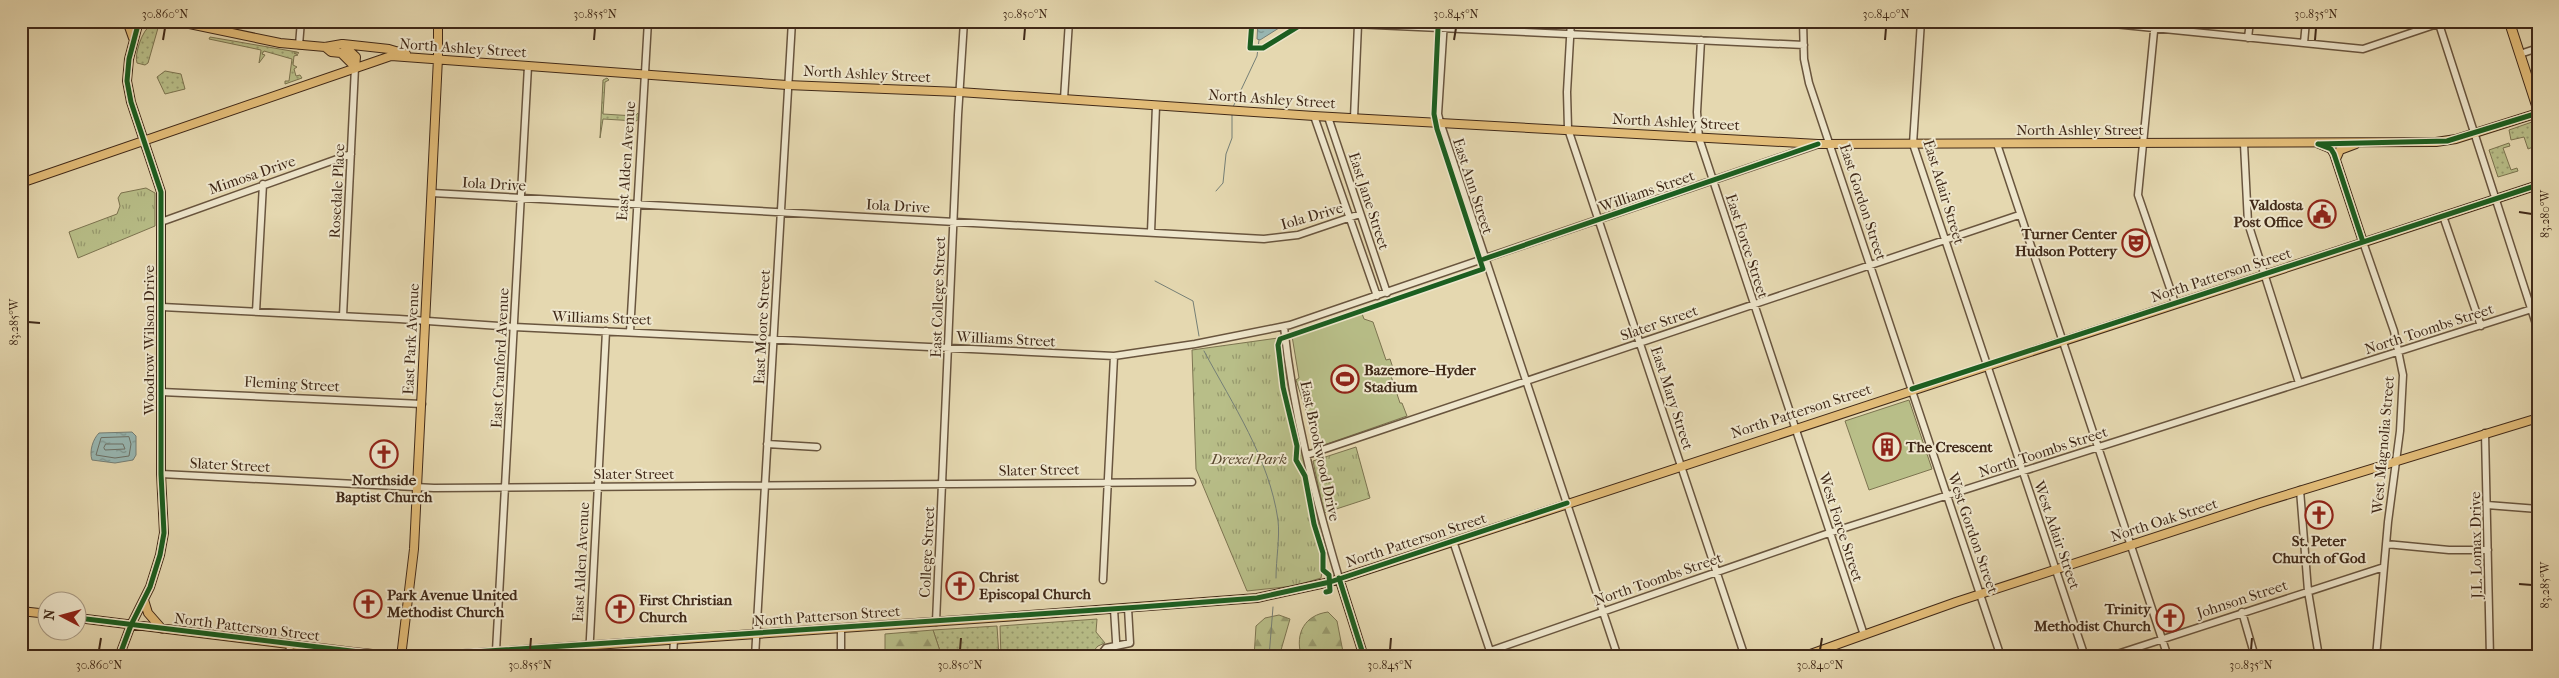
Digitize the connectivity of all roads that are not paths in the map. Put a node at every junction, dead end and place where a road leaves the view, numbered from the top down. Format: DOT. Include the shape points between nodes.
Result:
graph roads {
  1 [pos="127,21"];
  2 [pos="139,21"];
  3 [pos="175,21"];
  4 [pos="301,21"];
  5 [pos="438,21"];
  6 [pos="648,21"];
  7 [pos="792,21"];
  8 [pos="964,21"];
  9 [pos="1069,21"];
  10 [pos="1444,21"];
  11 [pos="1570,21"];
  12 [pos="1803,21"];
  13 [pos="1921,21"];
  14 [pos="2084,21"];
  15 [pos="2155,21"];
  16 [pos="2250,21"];
  17 [pos="2306,21"];
  18 [pos="2446,21"];
  19 [pos="2509,21"];
  20 [pos="1332,23"];
  21 [pos="1358,24"];
  22 [pos="2430,24"];
  23 [pos="2439,24"];
  24 [pos="1443,29"];
  25 [pos="2154,29"];
  26 [pos="1570,33"];
  27 [pos="2248,38"];
  28 [pos="1701,40"];
  29 [pos="134,41"];
  30 [pos="2304,43"];
  31 [pos="342,44"];
  32 [pos="299,45"];
  33 [pos="1804,45"];
  34 [pos="325,47"];
  35 [pos="2538,48"];
  36 [pos="2520,54"];
  37 [pos="412,56"];
  38 [pos="438,58"];
  39 [pos="528,66"];
  40 [pos="355,67"];
  41 [pos="644,74"];
  42 [pos="787,85"];
  43 [pos="959,92"];
  44 [pos="1064,100"];
  45 [pos="1156,106"];
  46 [pos="2538,112"];
  47 [pos="1314,116"];
  48 [pos="1328,116"];
  49 [pos="1354,118"];
  50 [pos="1440,122"];
  51 [pos="1568,130"];
  52 [pos="2475,133"];
  53 [pos="1698,138"];
  54 [pos="143,141"];
  55 [pos="2361,142"];
  56 [pos="1818,144"];
  57 [pos="1830,144"];
  58 [pos="1913,144"];
  59 [pos="1997,144"];
  60 [pos="2142,144"];
  61 [pos="2244,144"];
  62 [pos="2318,144"];
  63 [pos="351,154"];
  64 [pos="2336,159"];
  65 [pos="1712,182"];
  66 [pos="21,183"];
  67 [pos="263,184"];
  68 [pos="2538,184"];
  69 [pos="432,193"];
  70 [pos="521,198"];
  71 [pos="2495,198"];
  72 [pos="636,205"];
  73 [pos="781,214"];
  74 [pos="1360,214"];
  75 [pos="2019,214"];
  76 [pos="2443,216"];
  77 [pos="1350,218"];
  78 [pos="1600,220"];
  79 [pos="953,221"];
  80 [pos="161,222"];
  81 [pos="1150,232"];
  82 [pos="1945,239"];
  83 [pos="2363,242"];
  84 [pos="1484,259"];
  85 [pos="1870,265"];
  86 [pos="2265,274"];
  87 [pos="1387,293"];
  88 [pos="1377,296"];
  89 [pos="2175,303"];
  90 [pos="1753,304"];
  91 [pos="162,307"];
  92 [pos="2534,308"];
  93 [pos="256,312"];
  94 [pos="344,316"];
  95 [pos="426,322"];
  96 [pos="2481,326"];
  97 [pos="514,327"];
  98 [pos="1284,327"];
  99 [pos="2538,330"];
  100 [pos="606,331"];
  101 [pos="630,332"];
  102 [pos="773,339"];
  103 [pos="2061,341"];
  104 [pos="1640,342"];
  105 [pos="949,349"];
  106 [pos="2400,352"];
  107 [pos="1114,356"];
  108 [pos="1987,364"];
  109 [pos="1526,381"];
  110 [pos="2299,384"];
  111 [pos="1912,389"];
  112 [pos="161,392"];
  113 [pos="422,404"];
  114 [pos="2538,418"];
  115 [pos="1794,428"];
  116 [pos="2485,433"];
  117 [pos="767,444"];
  118 [pos="817,447"];
  119 [pos="2096,448"];
  120 [pos="1307,455"];
  121 [pos="2397,463"];
  122 [pos="1680,465"];
  123 [pos="2022,471"];
  124 [pos="161,474"];
  125 [pos="1108,481"];
  126 [pos="1192,482"];
  127 [pos="943,483"];
  128 [pos="765,486"];
  129 [pos="417,487"];
  130 [pos="506,487"];
  131 [pos="597,487"];
  132 [pos="2300,490"];
  133 [pos="1948,496"];
  134 [pos="1567,503"];
  135 [pos="2487,505"];
  136 [pos="2538,509"];
  137 [pos="1829,533"];
  138 [pos="1453,541"];
  139 [pos="2386,544"];
  140 [pos="2130,546"];
  141 [pos="2488,550"];
  142 [pos="2384,567"];
  143 [pos="2056,570"];
  144 [pos="1717,572"];
  145 [pos="1339,578"];
  146 [pos="1103,580"];
  147 [pos="2308,591"];
  148 [pos="1981,594"];
  149 [pos="144,600"];
  150 [pos="1128,608"];
  151 [pos="1114,609"];
  152 [pos="1603,610"];
  153 [pos="21,611"];
  154 [pos="2242,612"];
  155 [pos="38,613"];
  156 [pos="88,619"];
  157 [pos="936,622"];
  158 [pos="131,625"];
  159 [pos="841,628"];
  160 [pos="162,629"];
  161 [pos="756,634"];
  162 [pos="1864,635"];
  163 [pos="674,639"];
  164 [pos="2162,640"];
  165 [pos="290,645"];
  166 [pos="589,645"];
  167 [pos="1116,646"];
  168 [pos="501,653"];
  169 [pos="1491,654"];
  170 [pos="119,657"];
  171 [pos="289,657"];
  172 [pos="401,657"];
  173 [pos="589,657"];
  174 [pos="674,657"];
  175 [pos="755,657"];
  176 [pos="841,657"];
  177 [pos="1099,657"];
  178 [pos="1117,657"];
  179 [pos="1364,657"];
  180 [pos="1473,657"];
  181 [pos="1618,657"];
  182 [pos="1745,657"];
  183 [pos="1802,657"];
  184 [pos="2001,657"];
  185 [pos="2085,657"];
  186 [pos="2108,657"];
  187 [pos="2168,657"];
  188 [pos="2255,657"];
  189 [pos="2318,657"];
  190 [pos="2376,657"];
  191 [pos="2490,657"];
  1 -- 29 [label="main road"];
  2 -- 29 [label="main road, Woodrow Wilson Drive"];
  3 -- 32 [label="main road" via="229,34"];
  4 -- 32 [label="street"];
  5 -- 38 [label="main road, East Park Avenue"];
  6 -- 41 [label="street, East Alden Avenue"];
  7 -- 42 [label="street, East Moore Street"];
  8 -- 43 [label="street, East College Street"];
  9 -- 44 [label="street"];
  10 -- 24 [label="street, East Ann Street"];
  11 -- 26 [label="street, East Mary Street"];
  12 -- 33 [label="street, East Gordon Street"];
  13 -- 58 [label="street, East Adair Street"];
  14 -- 25 [label="street"];
  15 -- 25 [label="street"];
  16 -- 27 [label="street"];
  17 -- 30 [label="street"];
  18 -- 23 [label="street"];
  19 -- 36 [label="highway"];
  20 -- 21 [label="street"];
  21 -- 24 [label="street"];
  21 -- 49 [label="street"];
  22 -- 23 [label="street"];
  22 -- 30 [label="street" via="2368,49"];
  23 -- 52 [label="street"];
  24 -- 26 [label="street"];
  24 -- 50 [label="street, East Ann Street"];
  25 -- 27 [label="street"];
  25 -- 60 [label="street"];
  26 -- 28 [label="street"];
  26 -- 51 [label="street, East Mary Street"];
  27 -- 30 [label="street"];
  28 -- 33 [label="street"];
  28 -- 53 [label="street, East Force Street"];
  29 -- 54 [label="main road, Woodrow Wilson Drive" via="127,81"];
  31 -- 34 [label="main road"];
  31 -- 37 [label="main road" via="389,49"];
  31 -- 40 [label="main road" via="356,57"];
  32 -- 34 [label="main road"];
  33 -- 57 [label="street, East Gordon Street" via="1805,68"];
  34 -- 40 [label="main road" via="341,54"];
  35 -- 36 [label="street"];
  36 -- 46 [label="highway"];
  37 -- 38 [label="main road, North Ashley Street"];
  37 -- 40 [label="main road, North Ashley Street" via="391,56"];
  38 -- 39 [label="main road, North Ashley Street"];
  38 -- 69 [label="main road, East Park Avenue"];
  39 -- 41 [label="main road, North Ashley Street"];
  39 -- 70 [label="street, East Cranford Avenue"];
  40 -- 54 [label="main road, North Ashley Street"];
  40 -- 63 [label="street, Rosedale Place"];
  41 -- 42 [label="main road, North Ashley Street"];
  41 -- 72 [label="street, East Alden Avenue"];
  42 -- 43 [label="main road, North Ashley Street"];
  42 -- 73 [label="street, East Moore Street"];
  43 -- 44 [label="main road, North Ashley Street"];
  43 -- 79 [label="street, East College Street"];
  44 -- 45 [label="main road, North Ashley Street"];
  45 -- 47 [label="main road, North Ashley Street"];
  45 -- 81 [label="street"];
  46 -- 52 [label="main road, North Ashley Street"];
  47 -- 48 [label="main road, North Ashley Street"];
  47 -- 77 [label="street, East Jane Street"];
  48 -- 49 [label="main road, North Ashley Street"];
  48 -- 74 [label="street, East Jane Street"];
  49 -- 50 [label="main road, North Ashley Street"];
  50 -- 51 [label="main road, North Ashley Street"];
  50 -- 84 [label="street, East Ann Street"];
  51 -- 53 [label="main road, North Ashley Street"];
  51 -- 78 [label="street, East Mary Street"];
  52 -- 55 [label="main road, North Ashley Street" via="2436,142"];
  52 -- 71 [label="street"];
  53 -- 56 [label="main road, North Ashley Street"];
  53 -- 65 [label="street, East Force Street"];
  54 -- 66 [label="main road, North Ashley Street"];
  54 -- 80 [label="main road, Woodrow Wilson Drive" via="160,184"];
  55 -- 62 [label="main road, North Ashley Street"];
  55 -- 64 [label="main road" via="2340,150"];
  56 -- 57 [label="main road, North Ashley Street"];
  56 -- 65 [label="street, Williams Street"];
  57 -- 58 [label="main road, North Ashley Street"];
  57 -- 85 [label="street, East Gordon Street"];
  58 -- 59 [label="main road, North Ashley Street"];
  58 -- 82 [label="street, East Adair Street"];
  59 -- 60 [label="main road, North Ashley Street"];
  59 -- 75 [label="street"];
  60 -- 61 [label="main road, North Ashley Street"];
  60 -- 89 [label="street" via="2138,195"];
  61 -- 62 [label="main road, North Ashley Street"];
  61 -- 86 [label="street" via="2248,223"];
  62 -- 64 [label="main road" via="2331,149"];
  63 -- 67 [label="street, Mimosa Drive"];
  63 -- 94 [label="street, Rosedale Place"];
  64 -- 83 [label="main road"];
  65 -- 78 [label="street, Williams Street"];
  65 -- 90 [label="street, East Force Street"];
  67 -- 80 [label="street, Mimosa Drive"];
  67 -- 93 [label="street"];
  68 -- 71 [label="main road, North Patterson Street"];
  69 -- 70 [label="street, Iola Drive"];
  69 -- 95 [label="main road, East Park Avenue"];
  70 -- 72 [label="street, Iola Drive"];
  70 -- 97 [label="street, East Cranford Avenue"];
  71 -- 76 [label="main road, North Patterson Street"];
  71 -- 92 [label="street"];
  72 -- 73 [label="street, Iola Drive"];
  72 -- 101 [label="street, East Alden Avenue"];
  73 -- 79 [label="street, Iola Drive"];
  73 -- 102 [label="street, East Moore Street"];
  74 -- 77 [label="street, Iola Drive"];
  74 -- 87 [label="street, East Jane Street"];
  75 -- 82 [label="street, Slater Street"];
  75 -- 103 [label="street"];
  76 -- 83 [label="main road, North Patterson Street"];
  76 -- 96 [label="street"];
  77 -- 81 [label="street, Iola Drive" via="1280,239"];
  77 -- 88 [label="street, East Jane Street"];
  78 -- 84 [label="street, Williams Street"];
  78 -- 104 [label="street, East Mary Street"];
  79 -- 81 [label="street, Iola Drive"];
  79 -- 105 [label="street, East College Street"];
  80 -- 91 [label="main road, Woodrow Wilson Drive"];
  82 -- 85 [label="street, Slater Street"];
  82 -- 108 [label="street, East Adair Street"];
  83 -- 86 [label="main road, North Patterson Street"];
  83 -- 106 [label="street, West Magnolia Street"];
  84 -- 87 [label="street, Williams Street"];
  84 -- 109 [label="street, East Ann Street"];
  85 -- 90 [label="street, Slater Street"];
  85 -- 111 [label="street, East Gordon Street"];
  86 -- 89 [label="main road, North Patterson Street"];
  86 -- 110 [label="street"];
  87 -- 88 [label="street, Williams Street"];
  88 -- 98 [label="street, Williams Street"];
  89 -- 103 [label="main road, North Patterson Street"];
  90 -- 104 [label="street, Slater Street"];
  90 -- 115 [label="street, East Force Street"];
  91 -- 93 [label="street, Williams Street"];
  91 -- 112 [label="main road, Woodrow Wilson Drive"];
  92 -- 96 [label="street, North Toombs Street"];
  92 -- 99 [label="street"];
  93 -- 94 [label="street, Williams Street"];
  94 -- 95 [label="street, Williams Street"];
  95 -- 97 [label="street, Williams Street"];
  95 -- 113 [label="main road, East Park Avenue"];
  96 -- 106 [label="street, North Toombs Street"];
  97 -- 100 [label="street, Williams Street"];
  97 -- 130 [label="street, East Cranford Avenue"];
  98 -- 107 [label="street, Williams Street"];
  98 -- 120 [label="street, East Brookwood Drive"];
  100 -- 101 [label="street, Williams Street"];
  100 -- 131 [label="street, East Alden Avenue"];
  101 -- 102 [label="street, Williams Street"];
  102 -- 105 [label="street, Williams Street"];
  102 -- 117 [label="street, East Moore Street"];
  103 -- 108 [label="main road, North Patterson Street"];
  103 -- 119 [label="street"];
  104 -- 109 [label="street, Slater Street"];
  104 -- 122 [label="street, East Mary Street"];
  105 -- 107 [label="street, Williams Street"];
  105 -- 127 [label="street, East College Street"];
  106 -- 110 [label="street, North Toombs Street"];
  106 -- 121 [label="street, West Magnolia Street" via="2403,391"];
  107 -- 125 [label="street"];
  108 -- 111 [label="main road, North Patterson Street"];
  108 -- 123 [label="street, West Adair Street"];
  109 -- 120 [label="street, Slater Street"];
  109 -- 134 [label="street, East Ann Street"];
  110 -- 119 [label="street, North Toombs Street"];
  111 -- 115 [label="main road, North Patterson Street"];
  111 -- 133 [label="street, West Gordon Street"];
  112 -- 113 [label="street, Fleming Street"];
  112 -- 124 [label="main road, Woodrow Wilson Drive"];
  113 -- 129 [label="main road, East Park Avenue"];
  114 -- 116 [label="main road, North Oak Street"];
  115 -- 122 [label="main road, North Patterson Street"];
  115 -- 137 [label="street, West Force Street"];
  116 -- 121 [label="main road, North Oak Street"];
  116 -- 135 [label="street, J.L. Lomax Drive"];
  117 -- 118 [label="street"];
  117 -- 128 [label="street, East Moore Street"];
  119 -- 123 [label="street, North Toombs Street"];
  119 -- 140 [label="street"];
  120 -- 145 [label="street, East Brookwood Drive"];
  121 -- 132 [label="main road, North Oak Street"];
  121 -- 139 [label="street, West Magnolia Street"];
  122 -- 134 [label="main road, North Patterson Street"];
  122 -- 144 [label="street, East Mary Street"];
  123 -- 133 [label="street, North Toombs Street"];
  123 -- 143 [label="street, West Adair Street"];
  124 -- 129 [label="street, Slater Street"];
  124 -- 149 [label="main road, Woodrow Wilson Drive" via="164,533"];
  125 -- 126 [label="street, Slater Street"];
  125 -- 127 [label="street, Slater Street"];
  125 -- 146 [label="street"];
  127 -- 128 [label="street, Slater Street"];
  127 -- 157 [label="street, College Street"];
  128 -- 131 [label="street, Slater Street"];
  128 -- 161 [label="street, East Moore Street"];
  129 -- 130 [label="street, Slater Street"];
  129 -- 172 [label="main road, East Park Avenue" via="412,583"];
  130 -- 131 [label="street, Slater Street"];
  130 -- 168 [label="street, East Cranford Avenue"];
  131 -- 166 [label="street, East Alden Avenue"];
  132 -- 140 [label="main road, North Oak Street"];
  132 -- 147 [label="street"];
  133 -- 137 [label="street, North Toombs Street"];
  133 -- 148 [label="street, West Gordon Street"];
  134 -- 138 [label="main road, North Patterson Street"];
  134 -- 152 [label="street, East Ann Street"];
  135 -- 136 [label="street"];
  135 -- 141 [label="street, J.L. Lomax Drive"];
  137 -- 144 [label="street, North Toombs Street"];
  137 -- 162 [label="street, West Force Street"];
  138 -- 145 [label="main road, North Patterson Street"];
  138 -- 169 [label="street"];
  139 -- 141 [label="street"];
  139 -- 142 [label="street, West Magnolia Street"];
  140 -- 143 [label="main road, North Oak Street"];
  140 -- 164 [label="street"];
  141 -- 191 [label="street, J.L. Lomax Drive"];
  142 -- 147 [label="street, Johnson Street"];
  142 -- 190 [label="street, West Magnolia Street"];
  143 -- 148 [label="main road, North Oak Street"];
  143 -- 185 [label="street, West Adair Street"];
  144 -- 152 [label="street, North Toombs Street"];
  144 -- 182 [label="street, East Mary Street"];
  145 -- 150 [label="main road, North Patterson Street" via="1271,596"];
  145 -- 179 [label="main road"];
  147 -- 154 [label="street, Johnson Street"];
  147 -- 189 [label="street"];
  148 -- 162 [label="main road, North Oak Street"];
  148 -- 184 [label="street, West Gordon Street"];
  149 -- 158 [label="main road, Woodrow Wilson Drive"];
  149 -- 160 [label="main road" via="148,613"];
  150 -- 151 [label="main road, North Patterson Street"];
  150 -- 167 [label="street" via="1130,643"];
  151 -- 157 [label="main road, North Patterson Street"];
  151 -- 167 [label="street"];
  152 -- 169 [label="street, North Toombs Street"];
  152 -- 181 [label="street, East Ann Street"];
  153 -- 155 [label="main road"];
  154 -- 164 [label="street, Johnson Street"];
  154 -- 188 [label="street"];
  156 -- 158 [label="main road, North Patterson Street"];
  157 -- 159 [label="main road, North Patterson Street"];
  158 -- 160 [label="main road, North Patterson Street"];
  158 -- 170 [label="main road, Woodrow Wilson Drive"];
  159 -- 161 [label="main road, North Patterson Street"];
  159 -- 176 [label="street"];
  160 -- 165 [label="main road, North Patterson Street"];
  161 -- 163 [label="main road, North Patterson Street"];
  161 -- 175 [label="street, East Moore Street"];
  162 -- 183 [label="main road, North Oak Street"];
  163 -- 166 [label="main road, North Patterson Street"];
  163 -- 174 [label="street"];
  164 -- 186 [label="street, Johnson Street"];
  164 -- 187 [label="street"];
  165 -- 171 [label="street"];
  165 -- 172 [label="main road, North Patterson Street"];
  166 -- 168 [label="main road, North Patterson Street"];
  166 -- 173 [label="street, East Alden Avenue"];
  167 -- 177 [label="street" via="1106,648"];
  167 -- 178 [label="street"];
  168 -- 172 [label="main road, North Patterson Street"];
  169 -- 180 [label="street, North Toombs Street"];
}
